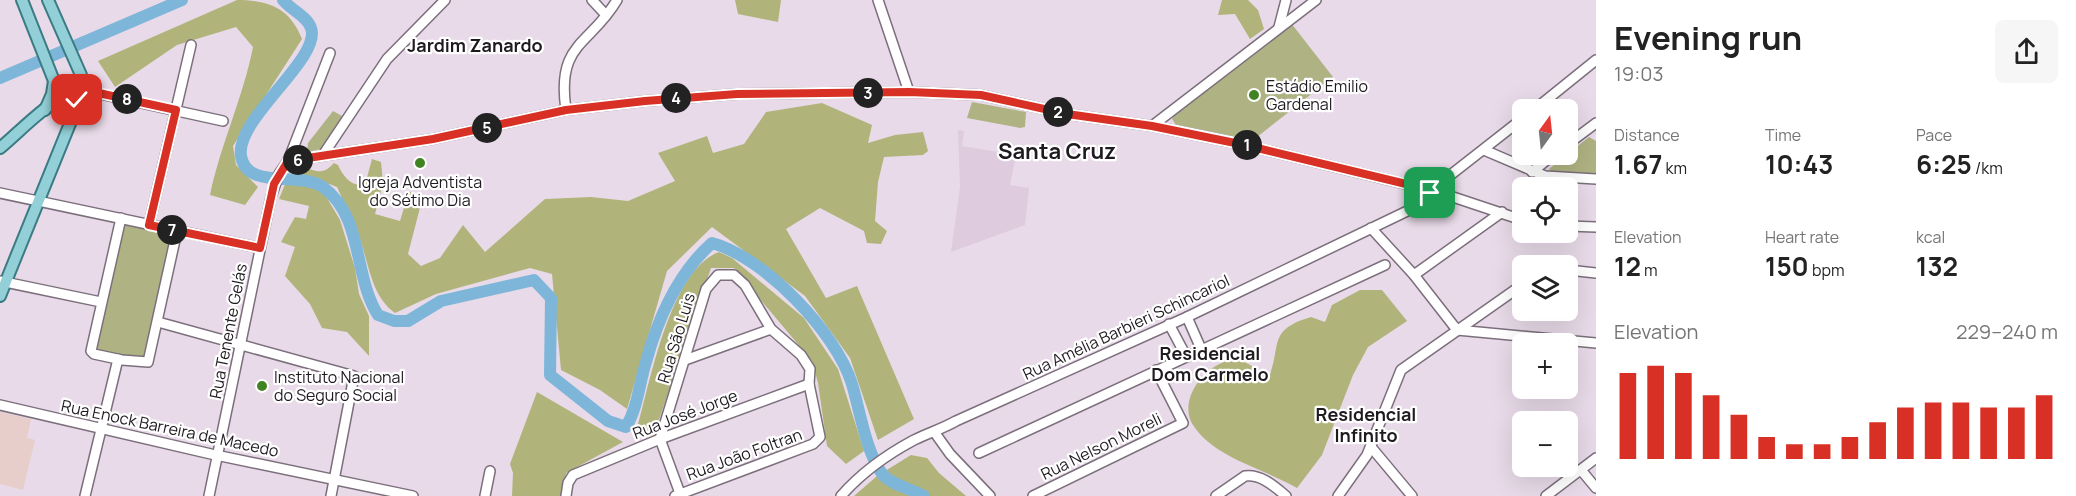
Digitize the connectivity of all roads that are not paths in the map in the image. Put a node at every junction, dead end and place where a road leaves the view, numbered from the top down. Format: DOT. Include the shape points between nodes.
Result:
graph roads {
  1 [pos="22,0"];
  2 [pos="445,0"];
  3 [pos="592,0"];
  4 [pos="617,0"];
  5 [pos="878,0"];
  6 [pos="1286,0"];
  7 [pos="1316,0"];
  8 [pos="49,2"];
  9 [pos="606,15"];
  10 [pos="1278,30"];
  11 [pos="191,45"];
  12 [pos="330,53"];
  13 [pos="1596,60"];
  14 [pos="82,90"];
  15 [pos="909,92"];
  16 [pos="68,94"];
  17 [pos="1548,99"];
  18 [pos="78,104"];
  19 [pos="45,110"];
  20 [pos="176,110"];
  21 [pos="566,110"];
  22 [pos="223,121"];
  23 [pos="1152,126"];
  24 [pos="1595,126"];
  25 [pos="1512,127"];
  26 [pos="1578,137"];
  27 [pos="0,148"];
  28 [pos="1484,150"];
  29 [pos="323,155"];
  30 [pos="288,161"];
  31 [pos="1541,165"];
  32 [pos="1532,172"];
  33 [pos="1596,179"];
  34 [pos="1435,191"];
  35 [pos="0,193"];
  36 [pos="39,201"];
  37 [pos="1502,212"];
  38 [pos="1512,216"];
  39 [pos="121,218"];
  40 [pos="149,225"];
  41 [pos="1578,226"];
  42 [pos="1596,227"];
  43 [pos="1371,228"];
  44 [pos="177,231"];
  45 [pos="260,248"];
  46 [pos="1385,265"];
  47 [pos="1578,271"];
  48 [pos="1596,273"];
  49 [pos="1414,275"];
  50 [pos="3,282"];
  51 [pos="1512,292"];
  52 [pos="0,296"];
  53 [pos="101,303"];
  54 [pos="1187,317"];
  55 [pos="158,322"];
  56 [pos="1169,324"];
  57 [pos="771,329"];
  58 [pos="1457,330"];
  59 [pos="1596,343"];
  60 [pos="241,345"];
  61 [pos="1202,351"];
  62 [pos="1186,356"];
  63 [pos="118,359"];
  64 [pos="686,360"];
  65 [pos="1156,370"];
  66 [pos="809,384"];
  67 [pos="0,405"];
  68 [pos="101,430"];
  69 [pos="935,433"];
  70 [pos="820,437"];
  71 [pos="660,439"];
  72 [pos="1371,447"];
  73 [pos="979,453"];
  74 [pos="218,456"];
  75 [pos="1596,458"];
  76 [pos="1581,470"];
  77 [pos="490,471"];
  78 [pos="334,480"];
  79 [pos="1596,488"];
  80 [pos="679,495"];
  81 [pos="85,496"];
  82 [pos="209,496"];
  83 [pos="331,496"];
  84 [pos="413,496"];
  85 [pos="485,496"];
  86 [pos="566,496"];
  87 [pos="841,496"];
  88 [pos="990,496"];
  89 [pos="1033,496"];
  90 [pos="1216,496"];
  91 [pos="1286,496"];
  92 [pos="1338,496"];
  93 [pos="1412,496"];
  94 [pos="1546,496"];
  1 -- 19 [label="main road" via="52,72 54,88"];
  2 -- 29 [label="street" via="387,59"];
  3 -- 9 [label="street"];
  4 -- 9 [label="street"];
  5 -- 15 [label="street"];
  6 -- 10 [label="street"];
  7 -- 10 [label="street"];
  8 -- 14 [label="main road" via="81,75"];
  9 -- 21 [label="street" via="584,37 569,60 564,77"];
  10 -- 23 [label="street"];
  11 -- 20 [label="street"];
  12 -- 30 [label="street, Rua Tenente Gelás"];
  13 -- 17 [label="street"];
  14 -- 16 [label="main road"];
  14 -- 18 [label="main road"];
  14 -- 20 [label="street"];
  15 -- 21 [label="street" via="695,96"];
  15 -- 23 [label="street" via="981,95 1067,114"];
  16 -- 18 [label="main road"];
  16 -- 19 [label="main road"];
  18 -- 36 [label="main road"];
  19 -- 27 [label="main road"];
  20 -- 22 [label="street"];
  20 -- 40 [label="street"];
  21 -- 29 [label="street" via="433,139"];
  23 -- 34 [label="street"];
  24 -- 26 [label="street"];
  25 -- 28 [label="street, Rua Amélia Barbieri Schincariol"];
  28 -- 32 [label="street"];
  28 -- 34 [label="street, Rua Amélia Barbieri Schincariol"];
  29 -- 30 [label="street"];
  30 -- 45 [label="street, Rua Tenente Gelás" via="274,184"];
  31 -- 32 [label="street"];
  32 -- 33 [label="street" via="1557,178"];
  34 -- 37 [label="street"];
  34 -- 43 [label="street, Rua Amélia Barbieri Schincariol" via="1426,202"];
  35 -- 36 [label="street"];
  36 -- 39 [label="street"];
  36 -- 50 [label="main road"];
  37 -- 38 [label="street"];
  37 -- 49 [label="street"];
  39 -- 40 [label="street"];
  39 -- 53 [label="street"];
  40 -- 44 [label="street"];
  41 -- 42 [label="street"];
  43 -- 49 [label="street"];
  43 -- 54 [label="street, Rua Amélia Barbieri Schincariol"];
  44 -- 45 [label="street"];
  44 -- 55 [label="street"];
  45 -- 60 [label="street, Rua Tenente Gelás"];
  46 -- 61 [label="street"];
  47 -- 48 [label="street"];
  49 -- 58 [label="street"];
  50 -- 52 [label="main road"];
  50 -- 53 [label="street"];
  51 -- 58 [label="street"];
  53 -- 63 [label="street" via="92,351"];
  54 -- 56 [label="street, Rua Amélia Barbieri Schincariol"];
  54 -- 61 [label="street"];
  55 -- 60 [label="street"];
  55 -- 63 [label="street" via="148,362"];
  56 -- 62 [label="street"];
  56 -- 69 [label="street, Rua Amélia Barbieri Schincariol"];
  57 -- 64 [label="street"];
  57 -- 64 [label="street, Rua São Luis" via="745,285 734,275 718,275 706,289"];
  57 -- 66 [label="street, Rua São Luis" via="801,355 810,369"];
  58 -- 59 [label="street"];
  58 -- 72 [label="street" via="1401,370"];
  60 -- 74 [label="street, Rua Tenente Gelás"];
  60 -- 78 [label="street" via="354,376"];
  61 -- 62 [label="street"];
  62 -- 65 [label="street"];
  63 -- 68 [label="street"];
  64 -- 71 [label="street, Rua São Luis"];
  65 -- 73 [label="street"];
  65 -- 89 [label="street, Rua Nelson Moreli" via="1183,423"];
  66 -- 70 [label="street, Rua São Luis"];
  66 -- 71 [label="street, Rua José Jorge"];
  67 -- 68 [label="street, Rua Enock Barreira de Macedo"];
  68 -- 74 [label="street, Rua Enock Barreira de Macedo"];
  68 -- 81 [label="street"];
  69 -- 87 [label="street, Rua Amélia Barbieri Schincariol" via="916,439 867,469"];
  69 -- 88 [label="street"];
  70 -- 80 [label="street, Rua João Foltran" via="813,444"];
  71 -- 80 [label="street"];
  71 -- 86 [label="street, Rua José Jorge" via="573,476"];
  72 -- 92 [label="street"];
  72 -- 93 [label="street"];
  74 -- 78 [label="street, Rua Enock Barreira de Macedo"];
  74 -- 82 [label="street, Rua Tenente Gelás"];
  75 -- 76 [label="street"];
  76 -- 79 [label="street"];
  76 -- 94 [label="street"];
  77 -- 85 [label="street"];
  78 -- 83 [label="street"];
  78 -- 84 [label="street, Rua Enock Barreira de Macedo"];
  90 -- 91 [label="street" via="1250,475 1262,478"];
}
